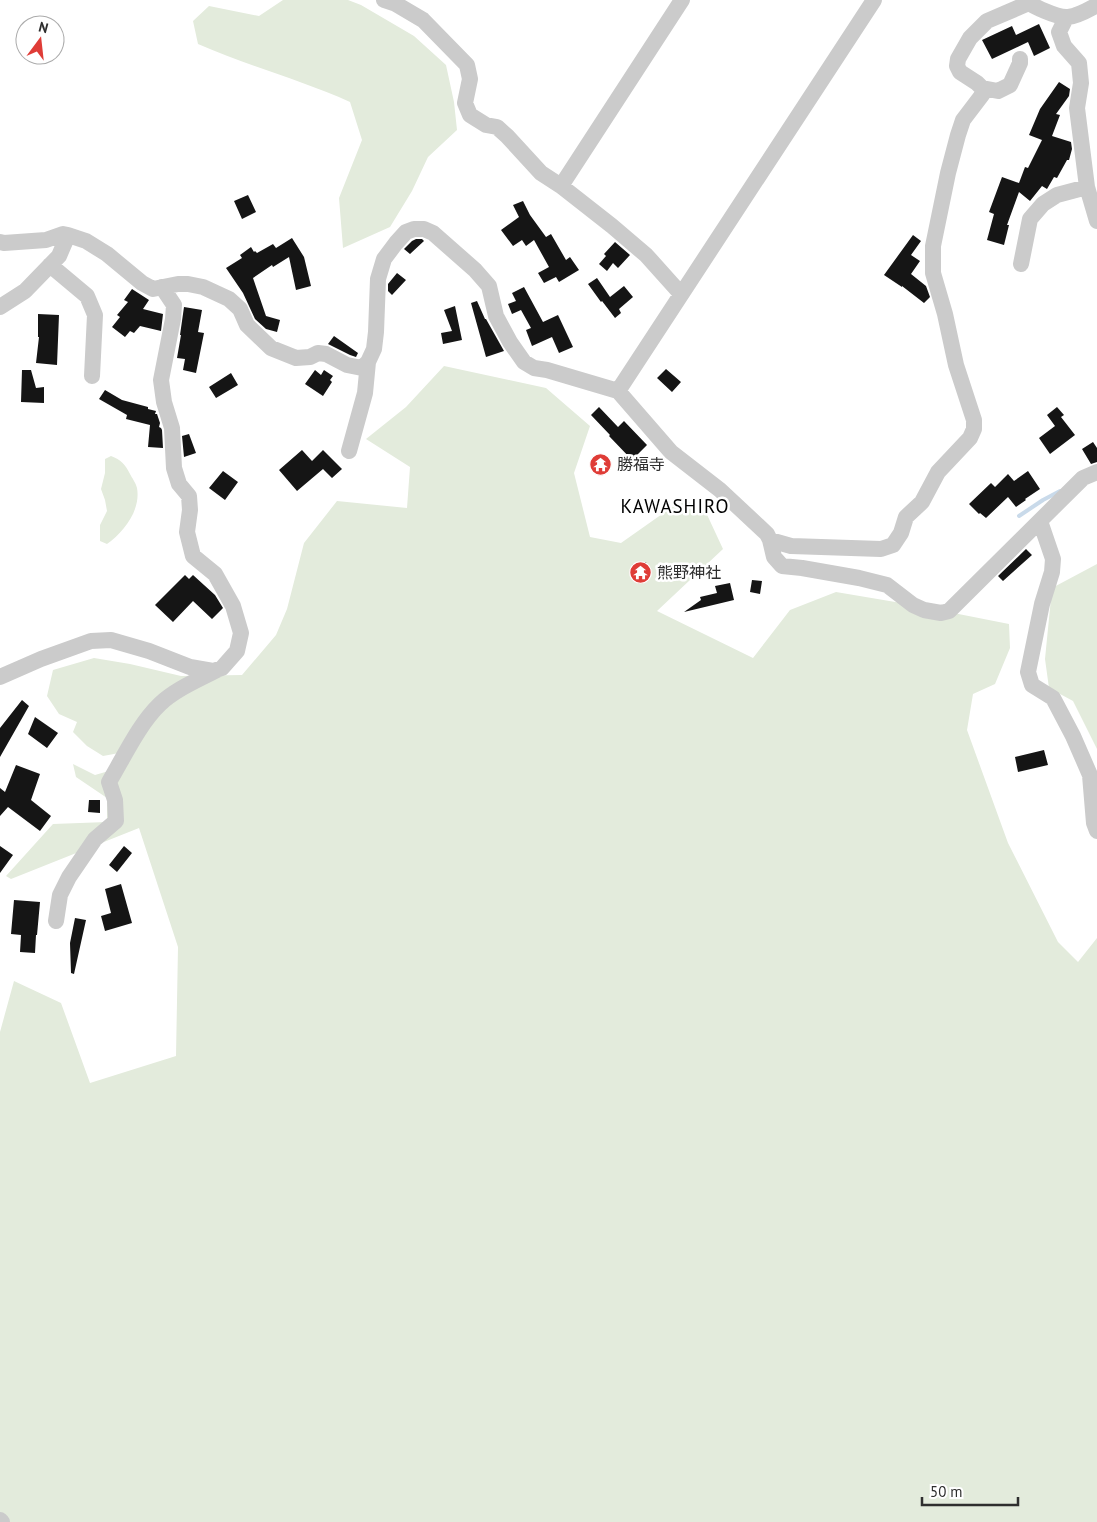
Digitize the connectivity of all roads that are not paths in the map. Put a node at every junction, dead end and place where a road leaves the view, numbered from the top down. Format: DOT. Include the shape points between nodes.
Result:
graph roads {
  1 [pos="384,0"];
  2 [pos="682,0"];
  3 [pos="874,0"];
  4 [pos="1026,2"];
  5 [pos="1097,5"];
  6 [pos="1066,18"];
  7 [pos="1020,59"];
  8 [pos="982,88"];
  9 [pos="561,186"];
  10 [pos="1086,187"];
  11 [pos="1097,221"];
  12 [pos="68,235"];
  13 [pos="0,242"];
  14 [pos="1021,264"];
  15 [pos="50,266"];
  16 [pos="162,287"];
  17 [pos="681,294"];
  18 [pos="0,306"];
  19 [pos="368,362"];
  20 [pos="92,376"];
  21 [pos="618,391"];
  22 [pos="349,451"];
  23 [pos="1090,475"];
  24 [pos="1040,521"];
  25 [pos="770,540"];
  26 [pos="219,669"];
  27 [pos="0,677"];
  28 [pos="1097,831"];
  29 [pos="56,920"];
  1 -- 9 [label="street" via="423,20 467,65 470,79 465,104 470,114 486,125 497,127 541,173"];
  2 -- 9 [label="street"];
  3 -- 17 [label="street"];
  4 -- 6 [label="street"];
  4 -- 8 [label="street" via="987,21 970,38 958,59 960,72"];
  5 -- 6 [label="street"];
  6 -- 10 [label="street" via="1058,32 1064,46 1079,63 1081,83 1077,108"];
  7 -- 8 [label="street" via="1010,85 998,91"];
  8 -- 25 [label="street" via="982,95 963,120 958,135 933,246 933,273 956,365 974,420 970,438 938,472 922,502 906,517 893,545 881,549 791,546"];
  9 -- 17 [label="street" via="646,255"];
  10 -- 11 [label="street"];
  10 -- 14 [label="street" via="1057,195 1043,204 1030,219"];
  12 -- 13 [label="street" via="46,240"];
  12 -- 15 [label="street" via="59,256"];
  12 -- 16 [label="street" via="107,254 142,283 153,288"];
  15 -- 18 [label="street" via="24,291"];
  15 -- 20 [label="street" via="87,296 95,316"];
  16 -- 19 [label="street" via="178,284 203,287 229,299 240,309 247,325 271,348 296,358 326,354 347,365 362,368"];
  16 -- 26 [label="street" via="174,305 161,380 172,428 174,468 179,484 189,496 187,532 192,556 215,574 233,606 241,633 237,651"];
  17 -- 21 [label="street"];
  19 -- 21 [label="street" via="374,349 378,279 384,259 406,232 424,228 475,270 489,286 496,316 524,362 534,368"];
  19 -- 22 [label="street" via="365,393"];
  21 -- 25 [label="street" via="671,452 720,490"];
  23 -- 24 [label="street"];
  24 -- 25 [label="street" via="949,611 941,613 913,605 887,585 782,566 774,557"];
  24 -- 28 [label="street" via="1053,559 1052,572 1028,672 1032,685 1053,698 1090,775"];
  26 -- 27 [label="street" via="190,667 112,640 91,641"];
  26 -- 29 [label="street" via="160,704 143,726 109,782 115,800 116,821 95,839 69,877 60,895"];
}
